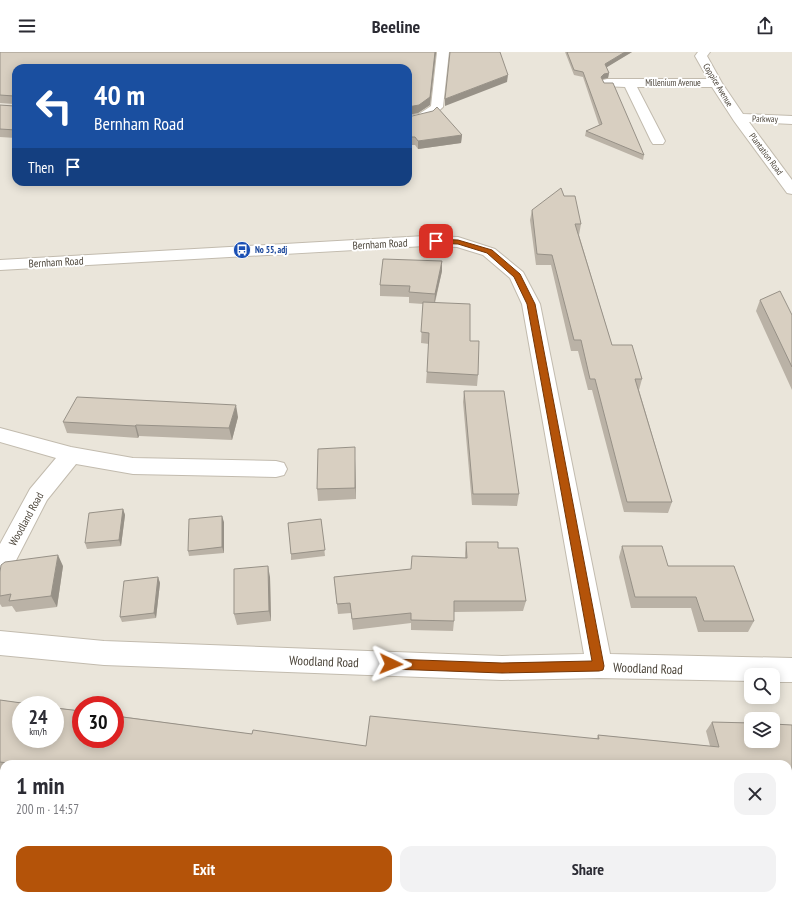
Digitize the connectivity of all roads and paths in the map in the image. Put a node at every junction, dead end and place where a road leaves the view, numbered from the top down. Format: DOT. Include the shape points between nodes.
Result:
graph roads {
  1 [pos="443,52"];
  2 [pos="704,52"];
  3 [pos="607,83"];
  4 [pos="716,83"];
  5 [pos="630,84"];
  6 [pos="739,118"];
  7 [pos="412,119"];
  8 [pos="792,120"];
  9 [pos="658,141"];
  10 [pos="792,190"];
  11 [pos="0,265"];
  12 [pos="0,435"];
  13 [pos="71,455"];
  14 [pos="276,469"];
  15 [pos="0,567"];
  16 [pos="0,642"];
  17 [pos="599,666"];
  18 [pos="792,670"];
  1 -- 7 [label="street" via="437,108 426,116"];
  2 -- 4 [label="street, Coppice Avenue" via="701,56"];
  3 -- 5 [label="street, Millenium Avenue"];
  4 -- 5 [label="street, Millenium Avenue"];
  4 -- 6 [label="street, Coppice Avenue"];
  5 -- 9 [label="street, Millenium Avenue"];
  6 -- 8 [label="street, Parkway"];
  6 -- 10 [label="street, Plantation Road"];
  11 -- 17 [label="street, Bernham Road" via="425,241 458,242 489,252 517,276 531,304"];
  12 -- 13 [label="street"];
  13 -- 14 [label="street" via="133,466"];
  13 -- 15 [label="street, Woodland Road" via="38,494"];
  16 -- 17 [label="street, Woodland Road" via="104,653 502,668"];
  17 -- 18 [label="street, Woodland Road"];
}
